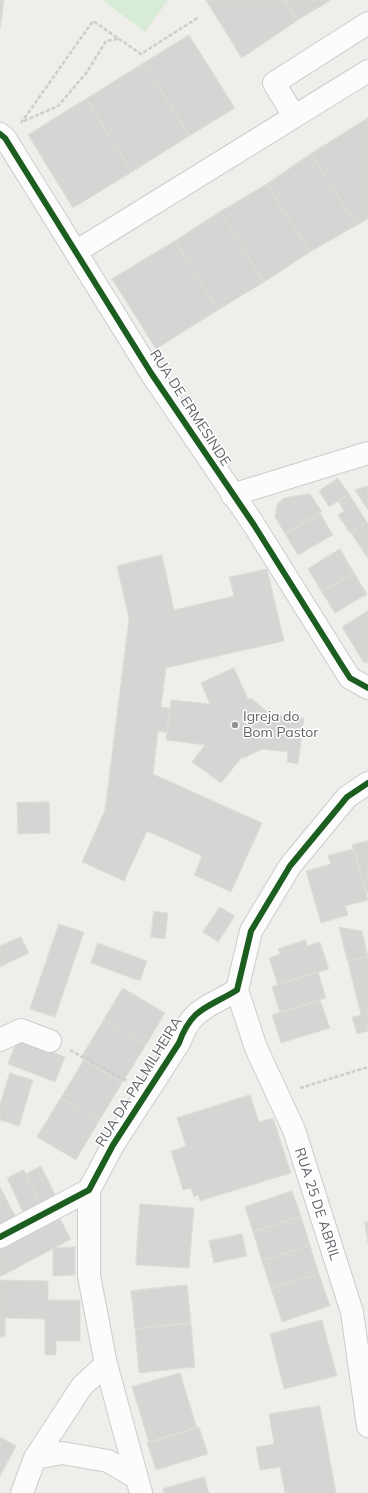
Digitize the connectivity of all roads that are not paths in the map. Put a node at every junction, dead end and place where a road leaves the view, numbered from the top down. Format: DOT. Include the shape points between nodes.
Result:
graph roads {
  1 [pos="368,23"];
  2 [pos="368,71"];
  3 [pos="294,116"];
  4 [pos="2,136"];
  5 [pos="77,251"];
  6 [pos="368,453"];
  7 [pos="232,495"];
  8 [pos="368,688"];
  9 [pos="368,783"];
  10 [pos="237,990"];
  11 [pos="0,1040"];
  12 [pos="50,1042"];
  13 [pos="89,1190"];
  14 [pos="0,1237"];
  15 [pos="360,1310"];
  16 [pos="106,1364"];
  17 [pos="368,1426"];
  18 [pos="35,1458"];
  19 [pos="139,1486"];
  20 [pos="22,1493"];
  1 -- 3 [label="street" via="274,83"];
  2 -- 3 [label="street"];
  3 -- 5 [label="street"];
  4 -- 5 [label="street, RUA DE ERMESINDE"];
  5 -- 7 [label="street, RUA DE ERMESINDE" via="151,373"];
  6 -- 7 [label="street"];
  7 -- 8 [label="street, RUA DE ERMESINDE" via="254,525 350,678"];
  9 -- 10 [label="street" via="347,797 290,866 251,931"];
  10 -- 13 [label="street, RUA DA PALMILHEIRA" via="203,1007 184,1027 178,1043 113,1145"];
  10 -- 15 [label="street, RUA 25 DE ABRIL" via="256,1048 294,1130"];
  11 -- 12 [label="street" via="21,1030"];
  13 -- 14 [label="street"];
  13 -- 16 [label="street" via="89,1276"];
  15 -- 17 [label="street, RUA 25 DE ABRIL"];
  16 -- 18 [label="street" via="82,1386"];
  16 -- 19 [label="street"];
  18 -- 19 [label="street" via="62,1453 108,1461"];
  18 -- 20 [label="street"];
}
